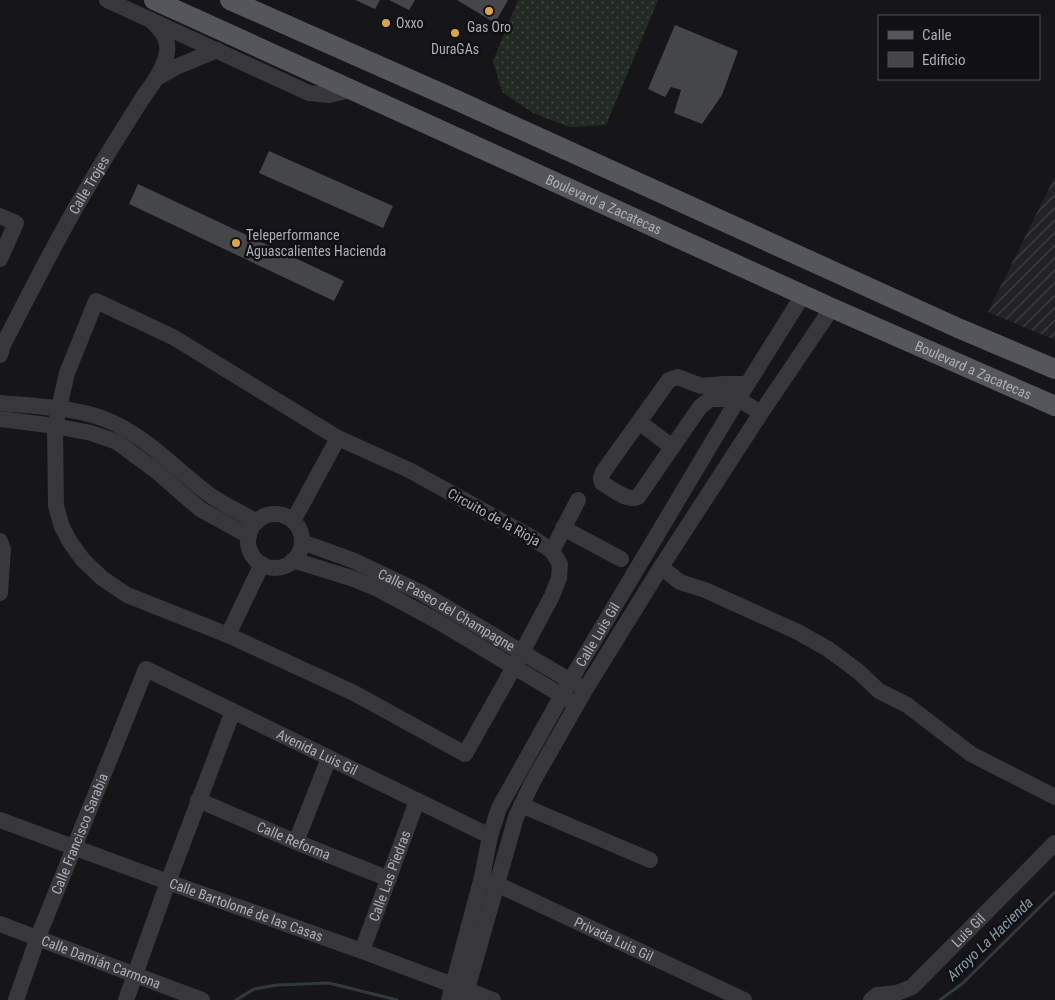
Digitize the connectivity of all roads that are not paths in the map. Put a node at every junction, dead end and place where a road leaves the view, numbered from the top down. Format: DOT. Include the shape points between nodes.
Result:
graph roads {
  1 [pos="107,0"];
  2 [pos="154,0"];
  3 [pos="230,0"];
  4 [pos="151,20"];
  5 [pos="217,50"];
  6 [pos="157,78"];
  7 [pos="351,90"];
  8 [pos="0,216"];
  9 [pos="0,259"];
  10 [pos="803,295"];
  11 [pos="832,308"];
  12 [pos="0,355"];
  13 [pos="1055,368"];
  14 [pos="746,384"];
  15 [pos="738,399"];
  16 [pos="0,402"];
  17 [pos="1055,406"];
  18 [pos="58,408"];
  19 [pos="761,412"];
  20 [pos="0,419"];
  21 [pos="639,422"];
  22 [pos="55,426"];
  23 [pos="338,438"];
  24 [pos="672,447"];
  25 [pos="578,500"];
  26 [pos="293,520"];
  27 [pos="563,528"];
  28 [pos="253,529"];
  29 [pos="0,541"];
  30 [pos="302,542"];
  31 [pos="552,551"];
  32 [pos="294,560"];
  33 [pos="621,560"];
  34 [pos="262,564"];
  35 [pos="661,567"];
  36 [pos="0,593"];
  37 [pos="228,635"];
  38 [pos="518,660"];
  39 [pos="146,669"];
  40 [pos="566,688"];
  41 [pos="581,697"];
  42 [pos="233,711"];
  43 [pos="329,758"];
  44 [pos="1055,797"];
  45 [pos="198,800"];
  46 [pos="417,801"];
  47 [pos="521,806"];
  48 [pos="0,820"];
  49 [pos="490,836"];
  50 [pos="296,842"];
  51 [pos="1055,842"];
  52 [pos="74,847"];
  53 [pos="650,860"];
  54 [pos="482,877"];
  55 [pos="389,879"];
  56 [pos="168,882"];
  57 [pos="498,884"];
  58 [pos="0,924"];
  59 [pos="38,937"];
  60 [pos="362,951"];
  61 [pos="135,975"];
  62 [pos="458,994"];
  63 [pos="16,1000"];
  64 [pos="126,1000"];
  65 [pos="202,1000"];
  66 [pos="493,1000"];
  67 [pos="744,1000"];
  68 [pos="871,1000"];
  1 -- 4 [label="street"];
  2 -- 7 [label="main road, Boulevard a Zacatecas"];
  3 -- 13 [label="main road" via="958,328"];
  4 -- 5 [label="street"];
  4 -- 6 [label="street, Calle Trojes" via="167,40 167,52"];
  5 -- 6 [label="street"];
  5 -- 7 [label="street" via="309,93 329,95"];
  6 -- 12 [label="street, Calle Trojes" via="85,190"];
  7 -- 10 [label="main road, Boulevard a Zacatecas"];
  8 -- 9 [label="street" via="16,223"];
  10 -- 11 [label="main road, Boulevard a Zacatecas"];
  10 -- 14 [label="street, Calle Luis Gil"];
  11 -- 17 [label="main road, Boulevard a Zacatecas"];
  11 -- 19 [label="street, Calle Luis Gil"];
  14 -- 15 [label="street, Calle Luis Gil"];
  14 -- 21 [label="street" via="701,386 678,377 669,380"];
  15 -- 19 [label="street"];
  15 -- 24 [label="street" via="710,399 700,407"];
  15 -- 40 [label="street, Calle Luis Gil"];
  16 -- 18 [label="street"];
  18 -- 22 [label="street, Circuito de la Rioja"];
  18 -- 23 [label="street, Circuito de la Rioja" via="66,373 96,301 172,336"];
  18 -- 28 [label="street" via="102,418 136,435"];
  19 -- 35 [label="street, Calle Luis Gil"];
  20 -- 22 [label="street"];
  21 -- 24 [label="street"];
  21 -- 24 [label="street" via="602,472 602,483 628,499 638,497"];
  22 -- 28 [label="street" via="117,442 200,509"];
  22 -- 37 [label="street, Circuito de la Rioja" via="56,506 66,534 83,560 102,578 127,594"];
  23 -- 26 [label="street"];
  23 -- 31 [label="street, Circuito de la Rioja" via="409,470"];
  25 -- 27 [label="street"];
  26 -- 28 [label="street" via="270,514"];
  26 -- 30 [label="street"];
  27 -- 31 [label="street"];
  27 -- 33 [label="street"];
  28 -- 34 [label="street" via="249,544 251,552"];
  29 -- 36 [label="street" via="3,549"];
  30 -- 32 [label="street"];
  30 -- 38 [label="street, Calle Paseo del Champagne" via="352,560 422,593 470,620"];
  31 -- 38 [label="street, Circuito de la Rioja" via="560,564 559,578"];
  32 -- 34 [label="street" via="278,567"];
  32 -- 38 [label="street, Calle Paseo del Champagne" via="376,588"];
  34 -- 37 [label="street"];
  35 -- 41 [label="street, Calle Luis Gil"];
  35 -- 44 [label="street" via="680,582 798,632 828,649 879,691 907,705 971,754"];
  37 -- 38 [label="street, Circuito de la Rioja" via="354,693 465,754"];
  38 -- 40 [label="street, Calle Paseo del Champagne"];
  39 -- 42 [label="street, Avenida Luis Gil"];
  39 -- 52 [label="street, Calle Francisco Sarabia"];
  40 -- 41 [label="street, Calle Paseo del Champagne"];
  40 -- 49 [label="street, Calle Luis Gil" via="499,808"];
  41 -- 47 [label="street, Calle Luis Gil"];
  42 -- 43 [label="street, Avenida Luis Gil"];
  42 -- 45 [label="street"];
  43 -- 46 [label="street, Avenida Luis Gil"];
  43 -- 50 [label="street"];
  45 -- 50 [label="street, Calle Reforma"];
  45 -- 56 [label="street"];
  46 -- 49 [label="street, Avenida Luis Gil"];
  46 -- 55 [label="street, Calle Las Piedras"];
  47 -- 53 [label="street"];
  47 -- 57 [label="street, Calle Luis Gil"];
  48 -- 52 [label="street, Calle Bartolomé de las Casas"];
  49 -- 54 [label="street, Calle Luis Gil"];
  50 -- 55 [label="street, Calle Reforma"];
  51 -- 68 [label="street, Luis Gil" via="912,987 897,993 877,995"];
  52 -- 56 [label="street, Calle Bartolomé de las Casas"];
  52 -- 59 [label="street, Calle Francisco Sarabia"];
  54 -- 57 [label="street, Privada Luis Gil"];
  54 -- 62 [label="street, Calle Luis Gil"];
  55 -- 60 [label="street, Calle Las Piedras"];
  56 -- 60 [label="street, Calle Bartolomé de las Casas"];
  56 -- 61 [label="street"];
  57 -- 62 [label="street, Calle Luis Gil"];
  57 -- 67 [label="street, Privada Luis Gil"];
  58 -- 59 [label="street, Calle Damián Carmona"];
  59 -- 61 [label="street, Calle Damián Carmona"];
  59 -- 63 [label="street, Calle Francisco Sarabia"];
  60 -- 62 [label="street, Calle Bartolomé de las Casas"];
  61 -- 64 [label="street"];
  61 -- 65 [label="street, Calle Damián Carmona"];
  62 -- 66 [label="street, Calle Bartolomé de las Casas"];
}
